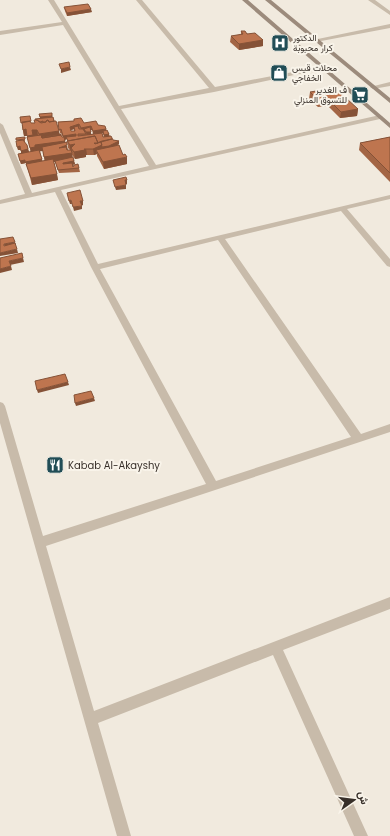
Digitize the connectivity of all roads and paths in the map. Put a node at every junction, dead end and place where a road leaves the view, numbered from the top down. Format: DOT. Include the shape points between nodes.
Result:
graph roads {
  1 [pos="51,0"];
  2 [pos="139,0"];
  3 [pos="268,0"];
  4 [pos="371,0"];
  5 [pos="250,2"];
  6 [pos="390,13"];
  7 [pos="65,23"];
  8 [pos="390,26"];
  9 [pos="0,33"];
  10 [pos="316,40"];
  11 [pos="324,68"];
  12 [pos="390,84"];
  13 [pos="373,88"];
  14 [pos="214,90"];
  15 [pos="390,101"];
  16 [pos="117,108"];
  17 [pos="380,118"];
  18 [pos="0,125"];
  19 [pos="390,126"];
  20 [pos="154,168"];
  21 [pos="57,189"];
  22 [pos="29,195"];
  23 [pos="390,197"];
  24 [pos="0,202"];
  25 [pos="342,208"];
  26 [pos="220,237"];
  27 [pos="390,264"];
  28 [pos="95,267"];
  29 [pos="0,407"];
  30 [pos="390,428"];
  31 [pos="358,438"];
  32 [pos="213,486"];
  33 [pos="39,543"];
  34 [pos="390,604"];
  35 [pos="276,648"];
  36 [pos="90,720"];
  37 [pos="124,836"];
  38 [pos="361,836"];
  1 -- 7 [label="street"];
  2 -- 14 [label="street"];
  3 -- 10 [label="street"];
  4 -- 6 [label="street"];
  5 -- 11 [label="street"];
  7 -- 9 [label="street"];
  7 -- 16 [label="street"];
  8 -- 10 [label="street"];
  10 -- 13 [label="street"];
  11 -- 14 [label="street"];
  11 -- 17 [label="street"];
  12 -- 13 [label="street"];
  13 -- 15 [label="street"];
  14 -- 16 [label="street"];
  16 -- 20 [label="street"];
  17 -- 19 [label="street"];
  17 -- 20 [label="street"];
  18 -- 22 [label="street"];
  20 -- 21 [label="street"];
  21 -- 22 [label="street"];
  21 -- 28 [label="street"];
  22 -- 24 [label="street"];
  23 -- 25 [label="street"];
  25 -- 26 [label="street"];
  25 -- 27 [label="street"];
  26 -- 28 [label="street"];
  26 -- 31 [label="street"];
  28 -- 32 [label="street"];
  29 -- 33 [label="street"];
  30 -- 31 [label="street"];
  31 -- 32 [label="street"];
  32 -- 33 [label="street"];
  33 -- 36 [label="street"];
  34 -- 35 [label="street"];
  35 -- 36 [label="street"];
  35 -- 38 [label="street"];
  36 -- 37 [label="street"];
}
